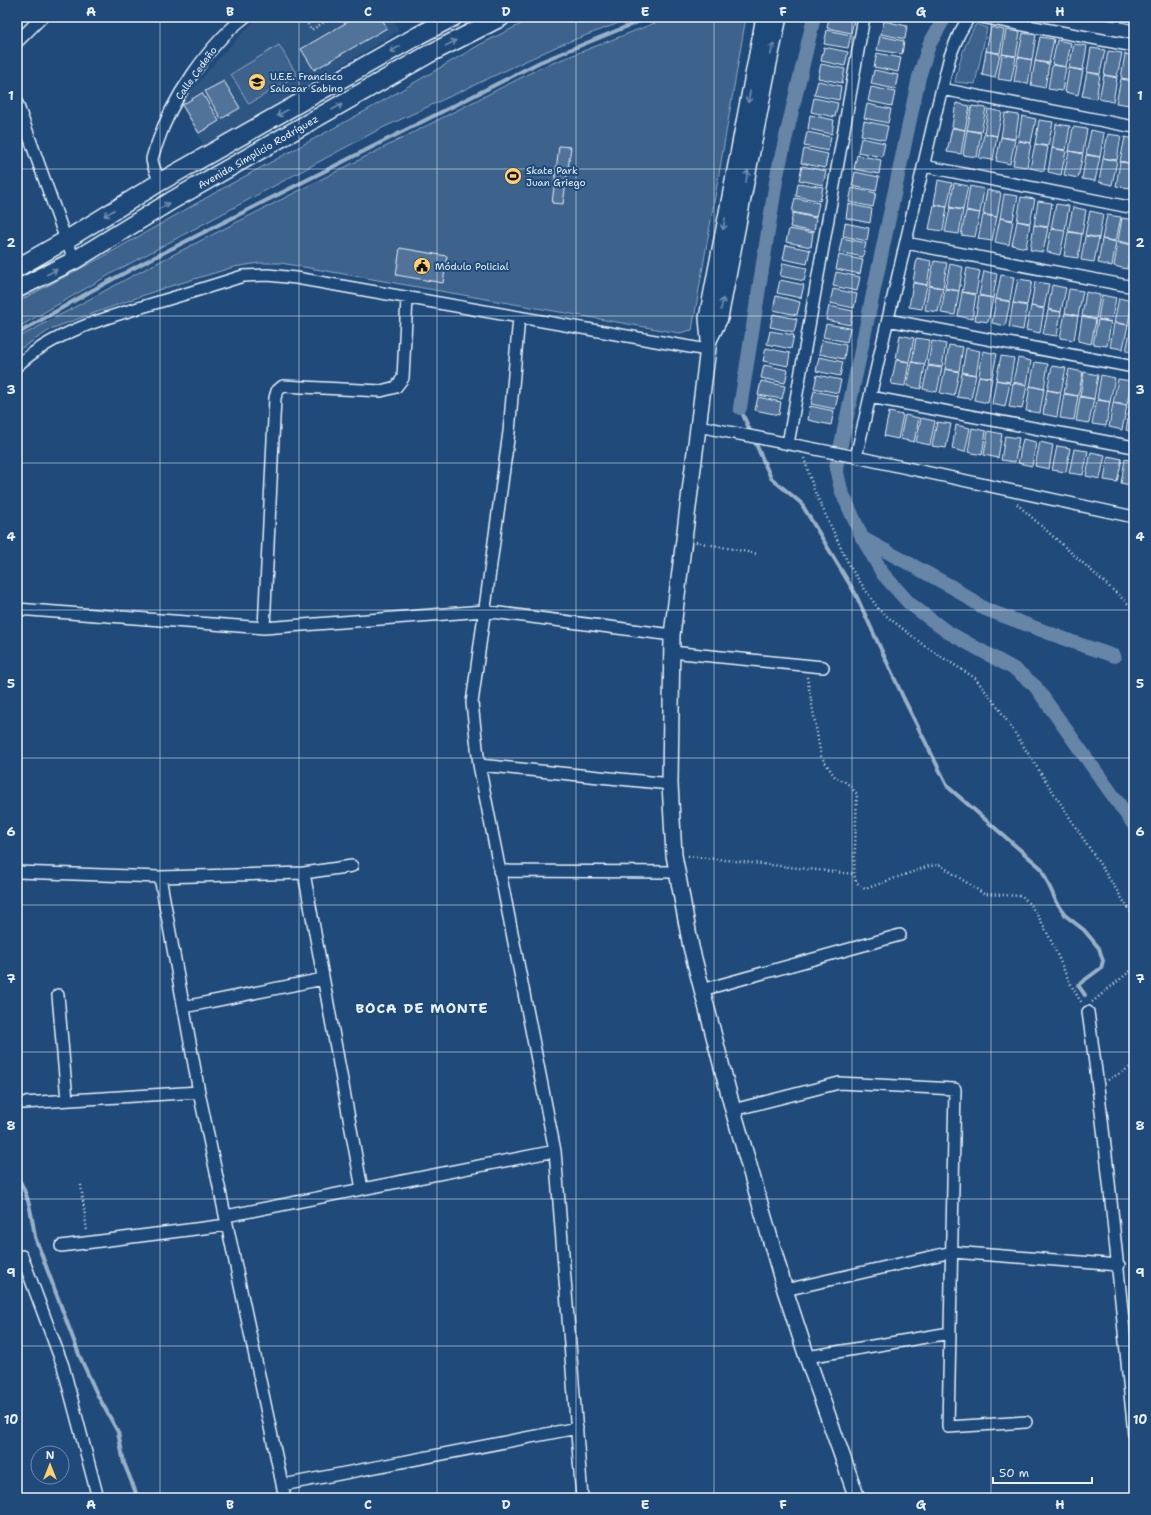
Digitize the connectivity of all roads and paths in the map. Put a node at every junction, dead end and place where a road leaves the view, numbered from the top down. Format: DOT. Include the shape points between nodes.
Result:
graph roads {
  1 [pos="42,17"];
  2 [pos="245,17"];
  3 [pos="304,17"];
  4 [pos="333,17"];
  5 [pos="454,17"];
  6 [pos="502,17"];
  7 [pos="764,17"];
  8 [pos="779,17"];
  9 [pos="864,17"];
  10 [pos="969,17"];
  11 [pos="982,17"];
  12 [pos="17,42"];
  13 [pos="1134,46"];
  14 [pos="942,89"];
  15 [pos="17,104"];
  16 [pos="1134,127"];
  17 [pos="924,166"];
  18 [pos="160,182"];
  19 [pos="1134,208"];
  20 [pos="66,240"];
  21 [pos="906,244"];
  22 [pos="75,260"];
  23 [pos="17,268"];
  24 [pos="1134,287"];
  25 [pos="17,289"];
  26 [pos="407,298"];
  27 [pos="519,317"];
  28 [pos="888,320"];
  29 [pos="708,345"];
  30 [pos="17,366"];
  31 [pos="1134,367"];
  32 [pos="870,397"];
  33 [pos="698,426"];
  34 [pos="788,444"];
  35 [pos="806,447"];
  36 [pos="1134,447"];
  37 [pos="856,457"];
  38 [pos="1016,504"];
  39 [pos="1134,517"];
  40 [pos="684,540"];
  41 [pos="758,554"];
  42 [pos="17,609"];
  43 [pos="1134,609"];
  44 [pos="484,611"];
  45 [pos="264,628"];
  46 [pos="672,635"];
  47 [pos="671,652"];
  48 [pos="805,665"];
  49 [pos="823,667"];
  50 [pos="479,766"];
  51 [pos="670,784"];
  52 [pos="674,855"];
  53 [pos="352,866"];
  54 [pos="499,871"];
  55 [pos="17,872"];
  56 [pos="676,872"];
  57 [pos="304,873"];
  58 [pos="854,874"];
  59 [pos="160,877"];
  60 [pos="1134,917"];
  61 [pos="900,936"];
  62 [pos="1134,968"];
  63 [pos="323,979"];
  64 [pos="702,990"];
  65 [pos="58,995"];
  66 [pos="184,1006"];
  67 [pos="1088,1012"];
  68 [pos="1134,1065"];
  69 [pos="1099,1086"];
  70 [pos="199,1092"];
  71 [pos="67,1100"];
  72 [pos="23,1103"];
  73 [pos="733,1110"];
  74 [pos="555,1151"];
  75 [pos="80,1185"];
  76 [pos="362,1189"];
  77 [pos="227,1220"];
  78 [pos="89,1242"];
  79 [pos="61,1246"];
  80 [pos="952,1252"];
  81 [pos="22,1256"];
  82 [pos="1119,1265"];
  83 [pos="785,1290"];
  84 [pos="950,1333"];
  85 [pos="807,1358"];
  86 [pos="1133,1409"];
  87 [pos="1026,1422"];
  88 [pos="577,1428"];
  89 [pos="1134,1434"];
  90 [pos="283,1485"];
  91 [pos="98,1498"];
  92 [pos="285,1498"];
  93 [pos="582,1498"];
  94 [pos="857,1498"];
  1 -- 12 [label="street"];
  2 -- 18 [label="street, Calle Cedeño" via="233,26 204,59 181,90 166,120 152,160"];
  3 -- 4 [label="path" via="311,30"];
  5 -- 18 [label="main road, one-way"];
  22 -- 6 [label="main road, Avenida Simplicio Rodríguez, one-way" via="171,201 429,54"];
  7 -- 29 [label="main road, one-way" via="706,318"];
  29 -- 8 [label="main road, one-way" via="720,318"];
  9 -- 34 [label="street"];
  10 -- 14 [label="street" via="950,56"];
  11 -- 13 [label="street"];
  14 -- 16 [label="street"];
  14 -- 17 [label="street"];
  15 -- 20 [label="street"];
  17 -- 19 [label="street"];
  17 -- 21 [label="street"];
  18 -- 20 [label="main road, one-way"];
  20 -- 22 [label="street"];
  20 -- 23 [label="main road"];
  21 -- 24 [label="street"];
  21 -- 28 [label="street"];
  25 -- 22 [label="main road, Avenida Simplicio Rodríguez, one-way"];
  26 -- 27 [label="street"];
  26 -- 30 [label="street" via="296,278 243,276 84,326 52,342"];
  26 -- 45 [label="street" via="403,378 396,387 381,391 283,386 277,391"];
  27 -- 29 [label="street"];
  27 -- 44 [label="street" via="509,432"];
  28 -- 31 [label="street"];
  28 -- 32 [label="street"];
  29 -- 33 [label="main road"];
  32 -- 36 [label="street"];
  32 -- 37 [label="street"];
  33 -- 34 [label="street"];
  33 -- 40 [label="main road"];
  34 -- 35 [label="street"];
  35 -- 37 [label="street"];
  35 -- 60 [label="path" via="814,490 850,567 879,610 926,647 975,678 998,707"];
  37 -- 39 [label="street"];
  38 -- 43 [label="path"];
  40 -- 41 [label="path"];
  40 -- 46 [label="main road"];
  42 -- 45 [label="street"];
  44 -- 45 [label="street"];
  44 -- 46 [label="street"];
  44 -- 50 [label="street" via="472,704"];
  46 -- 47 [label="main road"];
  47 -- 48 [label="street"];
  47 -- 51 [label="main road"];
  48 -- 49 [label="street"];
  48 -- 58 [label="path" via="821,756 835,777 847,783 857,794"];
  50 -- 51 [label="street"];
  50 -- 54 [label="street"];
  51 -- 52 [label="main road"];
  52 -- 56 [label="main road"];
  52 -- 58 [label="path"];
  53 -- 57 [label="street"];
  54 -- 56 [label="street"];
  54 -- 74 [label="street"];
  55 -- 59 [label="street"];
  56 -- 64 [label="main road"];
  57 -- 59 [label="street"];
  57 -- 63 [label="street"];
  58 -- 67 [label="path" via="856,882 865,889 929,866 940,865 984,894 1022,896 1031,904 1043,925 1074,992"];
  59 -- 66 [label="street"];
  61 -- 64 [label="street"];
  62 -- 67 [label="path" via="1092,1002"];
  63 -- 66 [label="street"];
  63 -- 76 [label="street"];
  64 -- 73 [label="main road"];
  65 -- 71 [label="street"];
  66 -- 70 [label="street"];
  67 -- 69 [label="street"];
  68 -- 69 [label="path"];
  69 -- 82 [label="street"];
  70 -- 71 [label="street"];
  70 -- 77 [label="street"];
  71 -- 72 [label="street"];
  73 -- 80 [label="street" via="839,1084 955,1088"];
  73 -- 83 [label="main road"];
  74 -- 76 [label="street"];
  74 -- 88 [label="street"];
  75 -- 78 [label="path"];
  76 -- 77 [label="street"];
  77 -- 78 [label="street"];
  77 -- 90 [label="street"];
  78 -- 79 [label="street"];
  80 -- 82 [label="street"];
  80 -- 83 [label="street"];
  80 -- 84 [label="street"];
  81 -- 91 [label="street" via="62,1366"];
  82 -- 86 [label="street"];
  83 -- 85 [label="main road"];
  84 -- 85 [label="street"];
  84 -- 87 [label="street" via="948,1427"];
  85 -- 94 [label="main road"];
  86 -- 89 [label="street"];
  88 -- 90 [label="street"];
  88 -- 93 [label="street"];
  90 -- 92 [label="street"];
}
